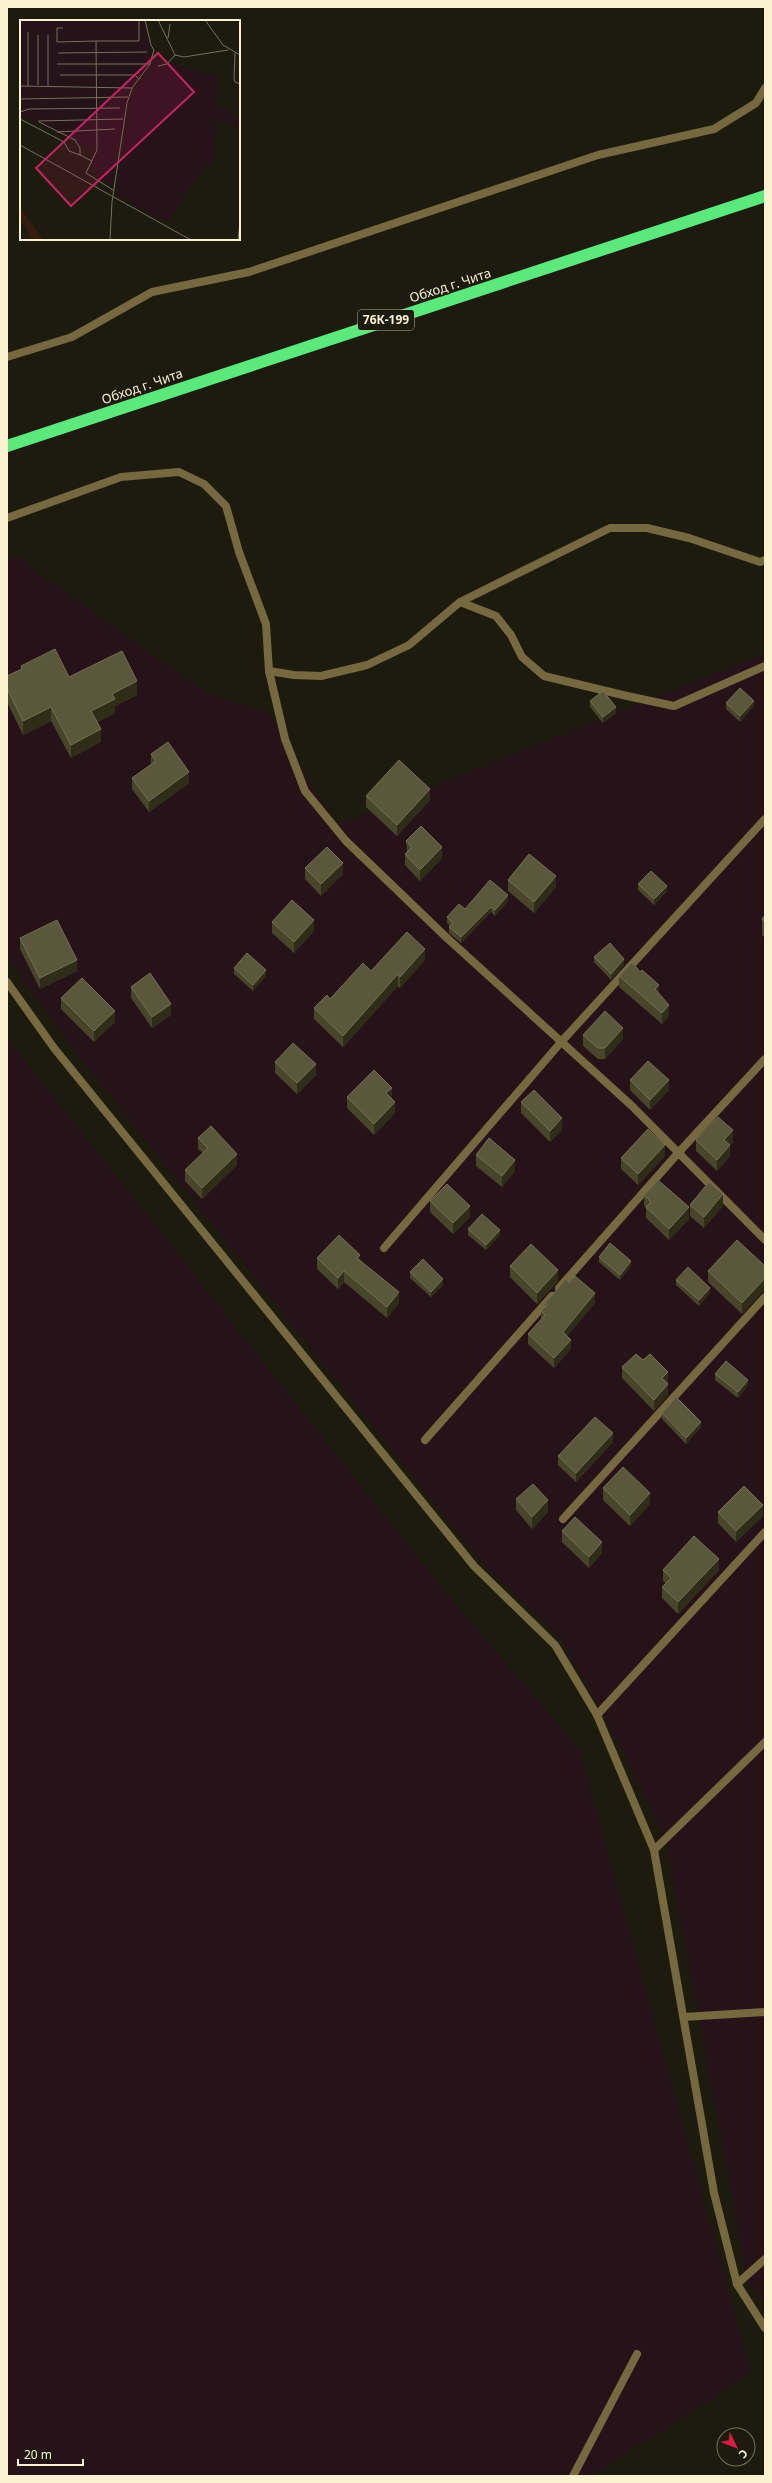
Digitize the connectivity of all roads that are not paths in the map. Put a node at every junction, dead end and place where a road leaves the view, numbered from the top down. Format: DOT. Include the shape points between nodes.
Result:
graph roads {
  1 [pos="765,88"];
  2 [pos="765,196"];
  3 [pos="7,357"];
  4 [pos="7,446"];
  5 [pos="7,518"];
  6 [pos="765,560"];
  7 [pos="460,602"];
  8 [pos="765,666"];
  9 [pos="269,671"];
  10 [pos="765,819"];
  11 [pos="7,982"];
  12 [pos="562,1041"];
  13 [pos="765,1059"];
  14 [pos="679,1152"];
  15 [pos="765,1240"];
  16 [pos="384,1248"];
  17 [pos="765,1297"];
  18 [pos="425,1440"];
  19 [pos="563,1519"];
  20 [pos="765,1532"];
  21 [pos="597,1715"];
  22 [pos="765,1742"];
  23 [pos="654,1850"];
  24 [pos="765,2012"];
  25 [pos="684,2017"];
  26 [pos="765,2259"];
  27 [pos="737,2284"];
  28 [pos="765,2328"];
  29 [pos="637,2354"];
  30 [pos="573,2476"];
  1 -- 3 [label="street" via="756,103 714,129 598,154 249,272 152,292 72,337"];
  2 -- 4 [label="highway, Обход г. Чита / 76К-199"];
  5 -- 9 [label="street" via="121,477 179,472 204,484 226,506 238,552 266,624"];
  6 -- 7 [label="street" via="760,562 688,538 647,528 610,528"];
  7 -- 8 [label="street" via="496,616 511,635 522,657 544,676 674,706"];
  7 -- 9 [label="street" via="409,645 367,665 321,676 294,676"];
  9 -- 12 [label="street" via="285,739 305,791 346,841 447,938"];
  10 -- 12 [label="street"];
  11 -- 21 [label="street" via="54,1048 474,1566 556,1645"];
  12 -- 14 [label="street"];
  12 -- 16 [label="street"];
  13 -- 14 [label="street"];
  14 -- 15 [label="street"];
  14 -- 18 [label="street"];
  17 -- 19 [label="street"];
  20 -- 21 [label="street"];
  21 -- 23 [label="street"];
  22 -- 23 [label="street"];
  23 -- 25 [label="street"];
  24 -- 25 [label="street"];
  25 -- 27 [label="street" via="714,2193"];
  26 -- 27 [label="street"];
  27 -- 28 [label="street"];
  29 -- 30 [label="street"];
}
